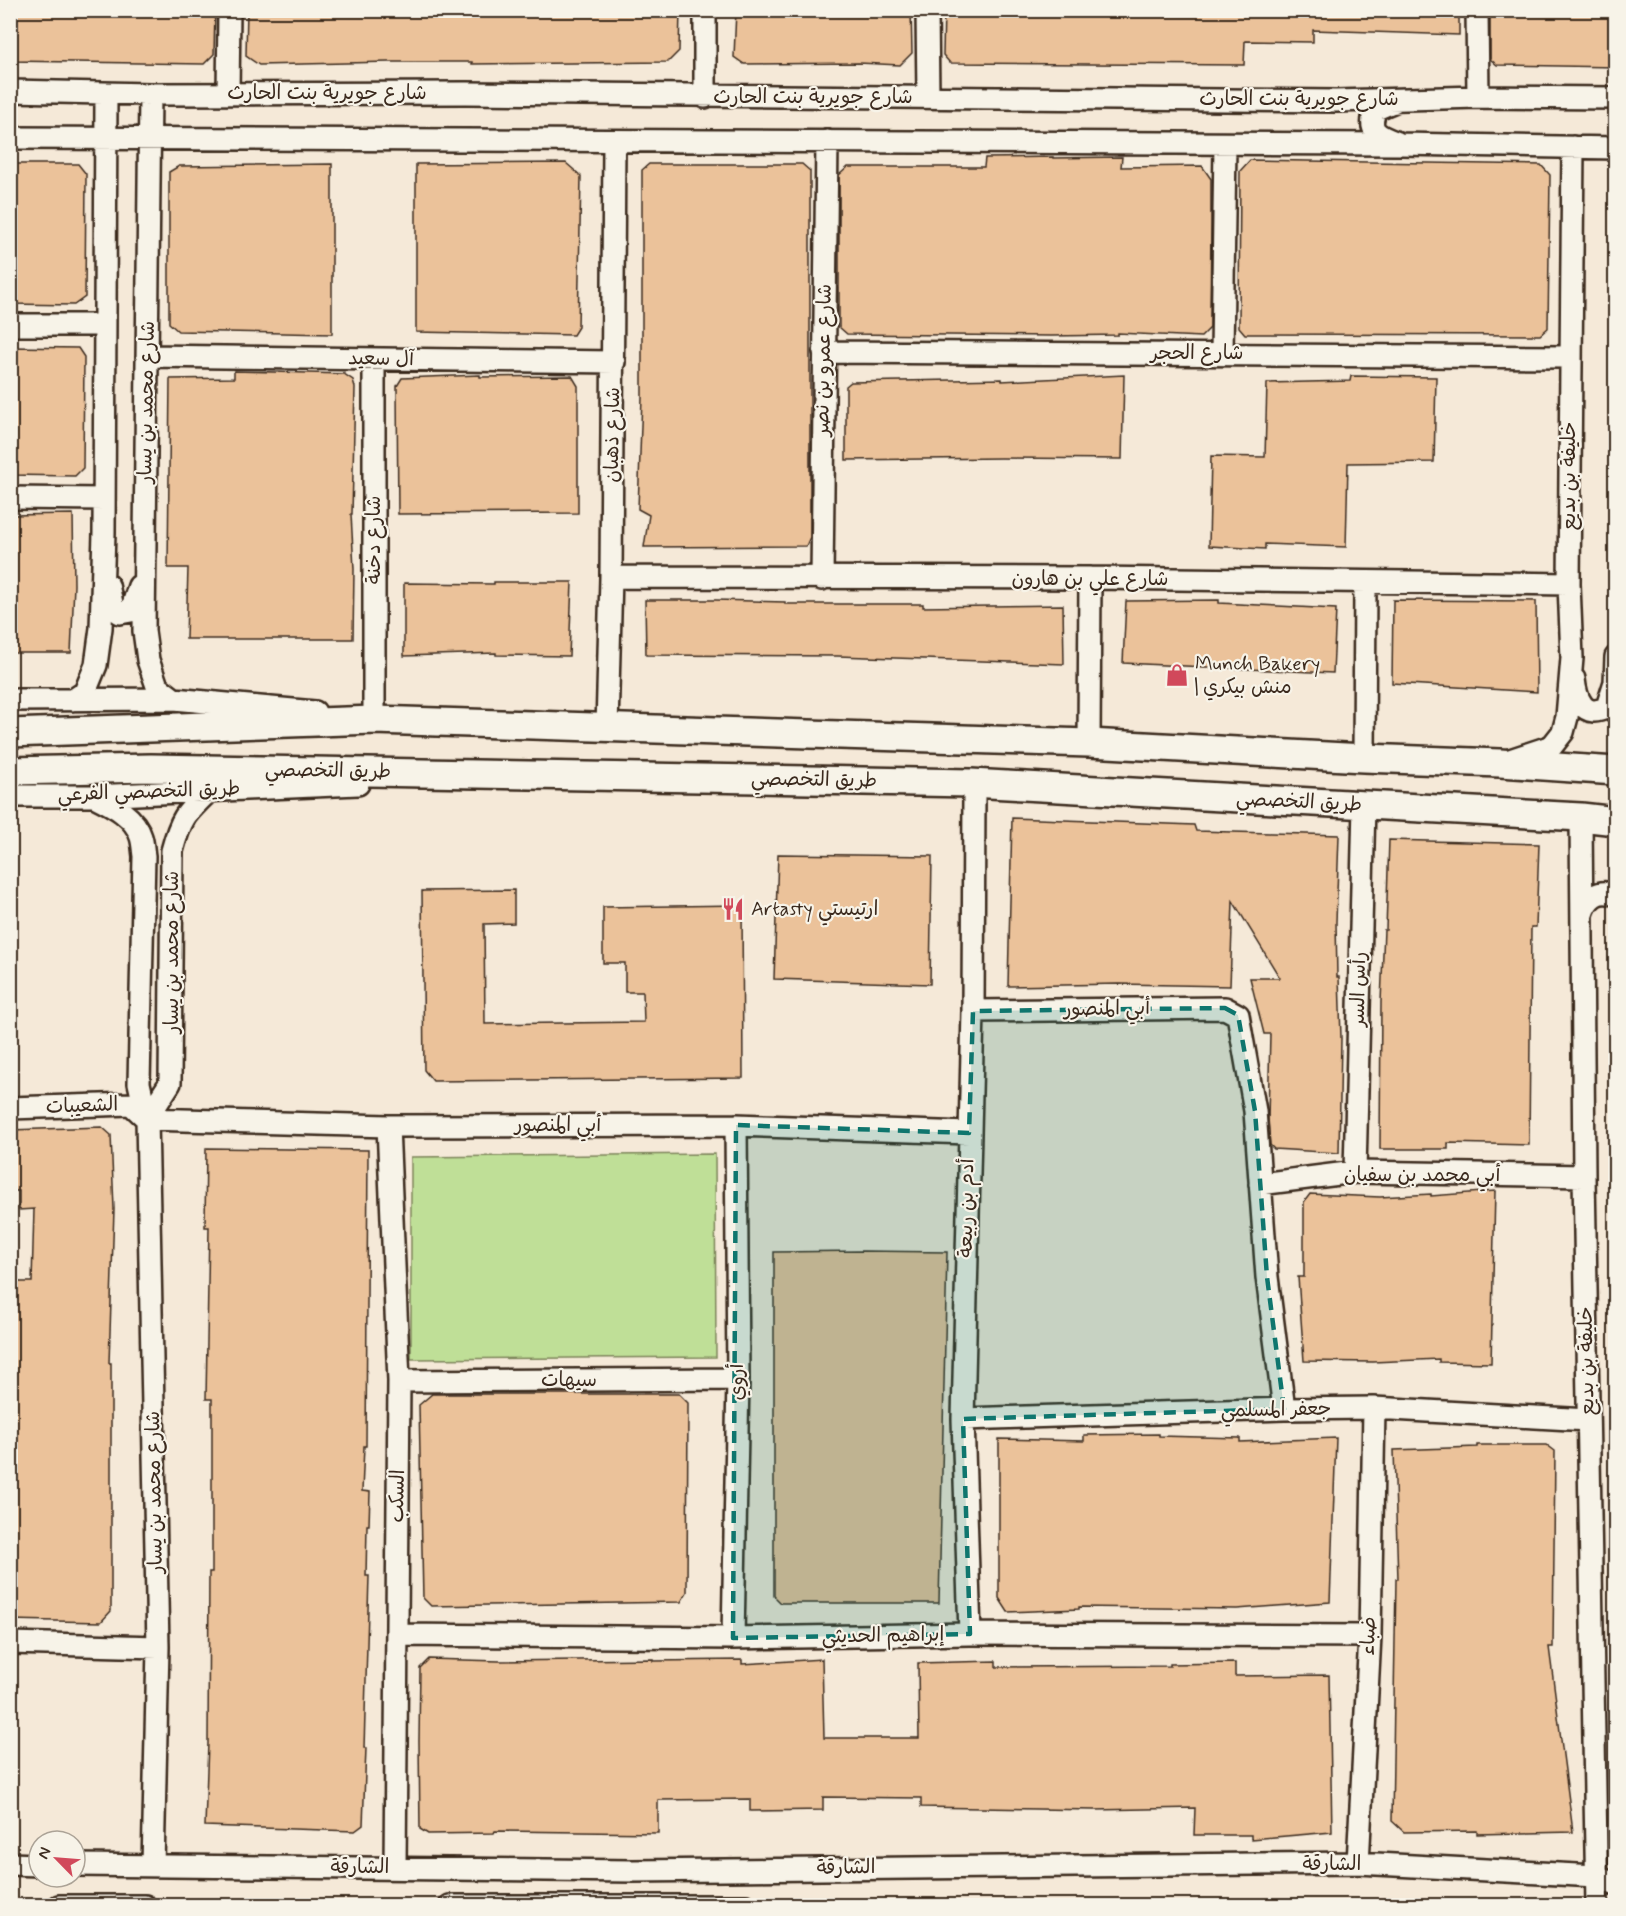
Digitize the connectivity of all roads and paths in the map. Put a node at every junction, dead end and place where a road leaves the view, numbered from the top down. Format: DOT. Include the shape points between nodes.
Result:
graph roads {
  1 [pos="229,10"];
  2 [pos="705,10"];
  3 [pos="927,10"];
  4 [pos="1477,10"];
  5 [pos="17,91"];
  6 [pos="106,94"];
  7 [pos="150,94"];
  8 [pos="228,94"];
  9 [pos="705,97"];
  10 [pos="928,97"];
  11 [pos="1478,97"];
  12 [pos="1616,98"];
  13 [pos="1402,99"];
  14 [pos="1336,101"];
  15 [pos="17,138"];
  16 [pos="105,138"];
  17 [pos="150,138"];
  18 [pos="827,141"];
  19 [pos="614,142"];
  20 [pos="1225,144"];
  21 [pos="1332,144"];
  22 [pos="1401,144"];
  23 [pos="1573,147"];
  24 [pos="1616,148"];
  25 [pos="149,195"];
  26 [pos="105,196"];
  27 [pos="10,325"];
  28 [pos="105,325"];
  29 [pos="824,352"];
  30 [pos="1222,354"];
  31 [pos="147,356"];
  32 [pos="1570,357"];
  33 [pos="374,359"];
  34 [pos="614,362"];
  35 [pos="10,498"];
  36 [pos="104,499"];
  37 [pos="145,533"];
  38 [pos="104,534"];
  39 [pos="611,578"];
  40 [pos="1090,578"];
  41 [pos="822,579"];
  42 [pos="1365,582"];
  43 [pos="1569,584"];
  44 [pos="1616,657"];
  45 [pos="1572,658"];
  46 [pos="174,699"];
  47 [pos="10,700"];
  48 [pos="73,700"];
  49 [pos="374,720"];
  50 [pos="607,728"];
  51 [pos="10,733"];
  52 [pos="1089,743"];
  53 [pos="1364,759"];
  54 [pos="1500,763"];
  55 [pos="10,771"];
  56 [pos="1616,771"];
  57 [pos="502,774"];
  58 [pos="971,783"];
  59 [pos="210,790"];
  60 [pos="10,796"];
  61 [pos="93,796"];
  62 [pos="1364,805"];
  63 [pos="1581,818"];
  64 [pos="1616,821"];
  65 [pos="1616,896"];
  66 [pos="1582,914"];
  67 [pos="973,1011"];
  68 [pos="10,1108"];
  69 [pos="147,1119"];
  70 [pos="736,1125"];
  71 [pos="388,1126"];
  72 [pos="969,1133"];
  73 [pos="1354,1172"];
  74 [pos="1584,1176"];
  75 [pos="1260,1184"];
  76 [pos="738,1379"];
  77 [pos="399,1381"];
  78 [pos="1374,1408"];
  79 [pos="1284,1409"];
  80 [pos="963,1419"];
  81 [pos="1588,1420"];
  82 [pos="970,1634"];
  83 [pos="397,1635"];
  84 [pos="1370,1636"];
  85 [pos="733,1638"];
  86 [pos="10,1643"];
  87 [pos="158,1647"];
  88 [pos="1358,1863"];
  89 [pos="10,1864"];
  90 [pos="27,1864"];
  91 [pos="87,1865"];
  92 [pos="153,1866"];
  93 [pos="395,1867"];
  94 [pos="633,1871"];
  95 [pos="1596,1876"];
  96 [pos="1616,1885"];
  97 [pos="59,1905"];
  98 [pos="135,1905"];
  99 [pos="450,1905"];
  100 [pos="632,1905"];
  101 [pos="746,1905"];
  102 [pos="1597,1905"];
  1 -- 8 [label="street"];
  2 -- 9 [label="street"];
  3 -- 10 [label="street"];
  4 -- 11 [label="street"];
  5 -- 6 [label="street, شارع جويرية بنت الحارث"];
  5 -- 15 [label="street" via="86,99 95,111 88,130"];
  6 -- 7 [label="street, شارع جويرية بنت الحارث"];
  6 -- 16 [label="street"];
  7 -- 8 [label="street, شارع جويرية بنت الحارث"];
  7 -- 17 [label="street, شارع محمد بن يسار"];
  8 -- 9 [label="street, شارع جويرية بنت الحارث"];
  9 -- 10 [label="street, شارع جويرية بنت الحارث"];
  10 -- 14 [label="street, شارع جويرية بنت الحارث"];
  11 -- 12 [label="street, شارع جويرية بنت الحارث"];
  11 -- 13 [label="street, شارع جويرية بنت الحارث"];
  13 -- 14 [label="street, شارع جويرية بنت الحارث"];
  13 -- 22 [label="street" via="1376,109 1372,117 1375,132"];
  14 -- 21 [label="street" via="1360,109 1365,119 1355,136"];
  15 -- 16 [label="street"];
  16 -- 17 [label="street"];
  16 -- 26 [label="street"];
  17 -- 19 [label="street"];
  17 -- 25 [label="street, شارع محمد بن يسار"];
  18 -- 19 [label="street"];
  18 -- 20 [label="street"];
  18 -- 29 [label="street, شارع عمرو بن نصر"];
  19 -- 34 [label="street, شارع ذهبان"];
  20 -- 21 [label="street"];
  20 -- 30 [label="street"];
  21 -- 22 [label="street"];
  22 -- 23 [label="street"];
  23 -- 24 [label="street"];
  23 -- 32 [label="street, خليفة بن بديع"];
  25 -- 26 [label="street" via="144,161 138,149 130,146 121,148 112,158"];
  25 -- 31 [label="street, شارع محمد بن يسار"];
  26 -- 28 [label="street"];
  27 -- 28 [label="street"];
  28 -- 36 [label="street"];
  29 -- 30 [label="street, شارع الحجر"];
  29 -- 41 [label="street, شارع عمرو بن نصر"];
  30 -- 32 [label="street, شارع الحجر"];
  31 -- 33 [label="street, آل سعيد"];
  31 -- 37 [label="street, شارع محمد بن يسار"];
  32 -- 43 [label="street, خليفة بن بديع"];
  33 -- 34 [label="street, آل سعيد"];
  33 -- 49 [label="street, شارع دخنة"];
  34 -- 39 [label="street, شارع ذهبان"];
  35 -- 36 [label="street"];
  36 -- 38 [label="street"];
  37 -- 38 [label="street" via="138,593 131,611 120,613 113,608 110,598"];
  37 -- 46 [label="street, شارع محمد بن يسار" via="144,631 148,660 157,686"];
  38 -- 48 [label="street" via="96,665 85,692"];
  39 -- 41 [label="street, شارع علي بن هارون"];
  39 -- 50 [label="street, شارع ذهبان"];
  40 -- 41 [label="street, شارع علي بن هارون"];
  40 -- 42 [label="street, شارع علي بن هارون"];
  40 -- 52 [label="street"];
  42 -- 43 [label="street, شارع علي بن هارون"];
  42 -- 53 [label="street"];
  43 -- 45 [label="street, خليفة بن بديع"];
  44 -- 45 [label="street" via="1615,682 1607,707 1594,712 1583,708 1575,692"];
  45 -- 54 [label="street, خليفة بن بديع" via="1563,732 1552,746"];
  46 -- 48 [label="street"];
  46 -- 49 [label="street"];
  47 -- 48 [label="street"];
  49 -- 50 [label="main road"];
  49 -- 51 [label="main road"];
  50 -- 52 [label="main road"];
  52 -- 53 [label="main road"];
  53 -- 54 [label="main road"];
  54 -- 56 [label="main road"];
  55 -- 57 [label="main road, طريق التخصصي" via="151,768"];
  57 -- 58 [label="main road, طريق التخصصي"];
  57 -- 59 [label="street, طريق التخصصي الفرعي"];
  58 -- 62 [label="main road, طريق التخصصي"];
  58 -- 67 [label="street, أدم بن ربيعة"];
  59 -- 61 [label="street, طريق التخصصي الفرعي"];
  59 -- 69 [label="street, شارع محمد بن يسار" via="185,815 172,851 171,1083"];
  60 -- 61 [label="street, طريق التخصصي الفرعي"];
  61 -- 69 [label="street, شارع محمد بن يسار" via="118,809 141,836 144,856 139,1083"];
  62 -- 63 [label="main road, طريق التخصصي"];
  62 -- 73 [label="street, رأس السر"];
  63 -- 64 [label="main road, طريق التخصصي"];
  63 -- 66 [label="street, خليفة بن بديع"];
  65 -- 66 [label="street" via="1607,892 1595,894 1586,902"];
  66 -- 74 [label="street, خليفة بن بديع"];
  67 -- 72 [label="street, أدم بن ربيعة"];
  67 -- 75 [label="street, أبي المنصور" via="1225,1008 1238,1015 1255,1110"];
  68 -- 69 [label="street, الشعيبات" via="131,1104"];
  69 -- 71 [label="street, أبي المنصور"];
  69 -- 87 [label="street, شارع محمد بن يسار"];
  70 -- 71 [label="street, أبي المنصور"];
  70 -- 72 [label="street, أبي المنصور"];
  70 -- 76 [label="street, أروي"];
  71 -- 77 [label="street, السكب"];
  72 -- 80 [label="street, أدم بن ربيعة"];
  73 -- 74 [label="street, أبي محمد بن سفيان"];
  73 -- 75 [label="street, أبي محمد بن سفيان"];
  74 -- 81 [label="street, خليفة بن بديع"];
  75 -- 79 [label="street"];
  76 -- 77 [label="street, سيهات"];
  76 -- 85 [label="street, أروي"];
  77 -- 83 [label="street, السكب"];
  78 -- 79 [label="street, جعفر المسلمي"];
  78 -- 81 [label="street, جعفر المسلمي"];
  78 -- 84 [label="street, ضباء"];
  79 -- 80 [label="street, جعفر المسلمي"];
  80 -- 82 [label="street, أدم بن ربيعة"];
  81 -- 95 [label="street, خليفة بن بديع"];
  82 -- 84 [label="street, إبراهيم الحديثي"];
  82 -- 85 [label="street, إبراهيم الحديثي"];
  83 -- 85 [label="street, إبراهيم الحديثي"];
  83 -- 93 [label="street, السكب"];
  84 -- 88 [label="street, ضباء"];
  86 -- 87 [label="street"];
  87 -- 92 [label="street, شارع محمد بن يسار"];
  88 -- 94 [label="street, الشارقة"];
  88 -- 95 [label="street, الشارقة"];
  89 -- 90 [label="street"];
  91 -- 92 [label="street, الشارقة"];
  92 -- 93 [label="street, الشارقة"];
  93 -- 94 [label="street, الشارقة"];
  94 -- 100 [label="street"];
  95 -- 96 [label="street, الشارقة"];
  95 -- 102 [label="street, خليفة بن بديع"];
  97 -- 98 [label="street"];
  99 -- 100 [label="street"];
  100 -- 101 [label="street"];
}
